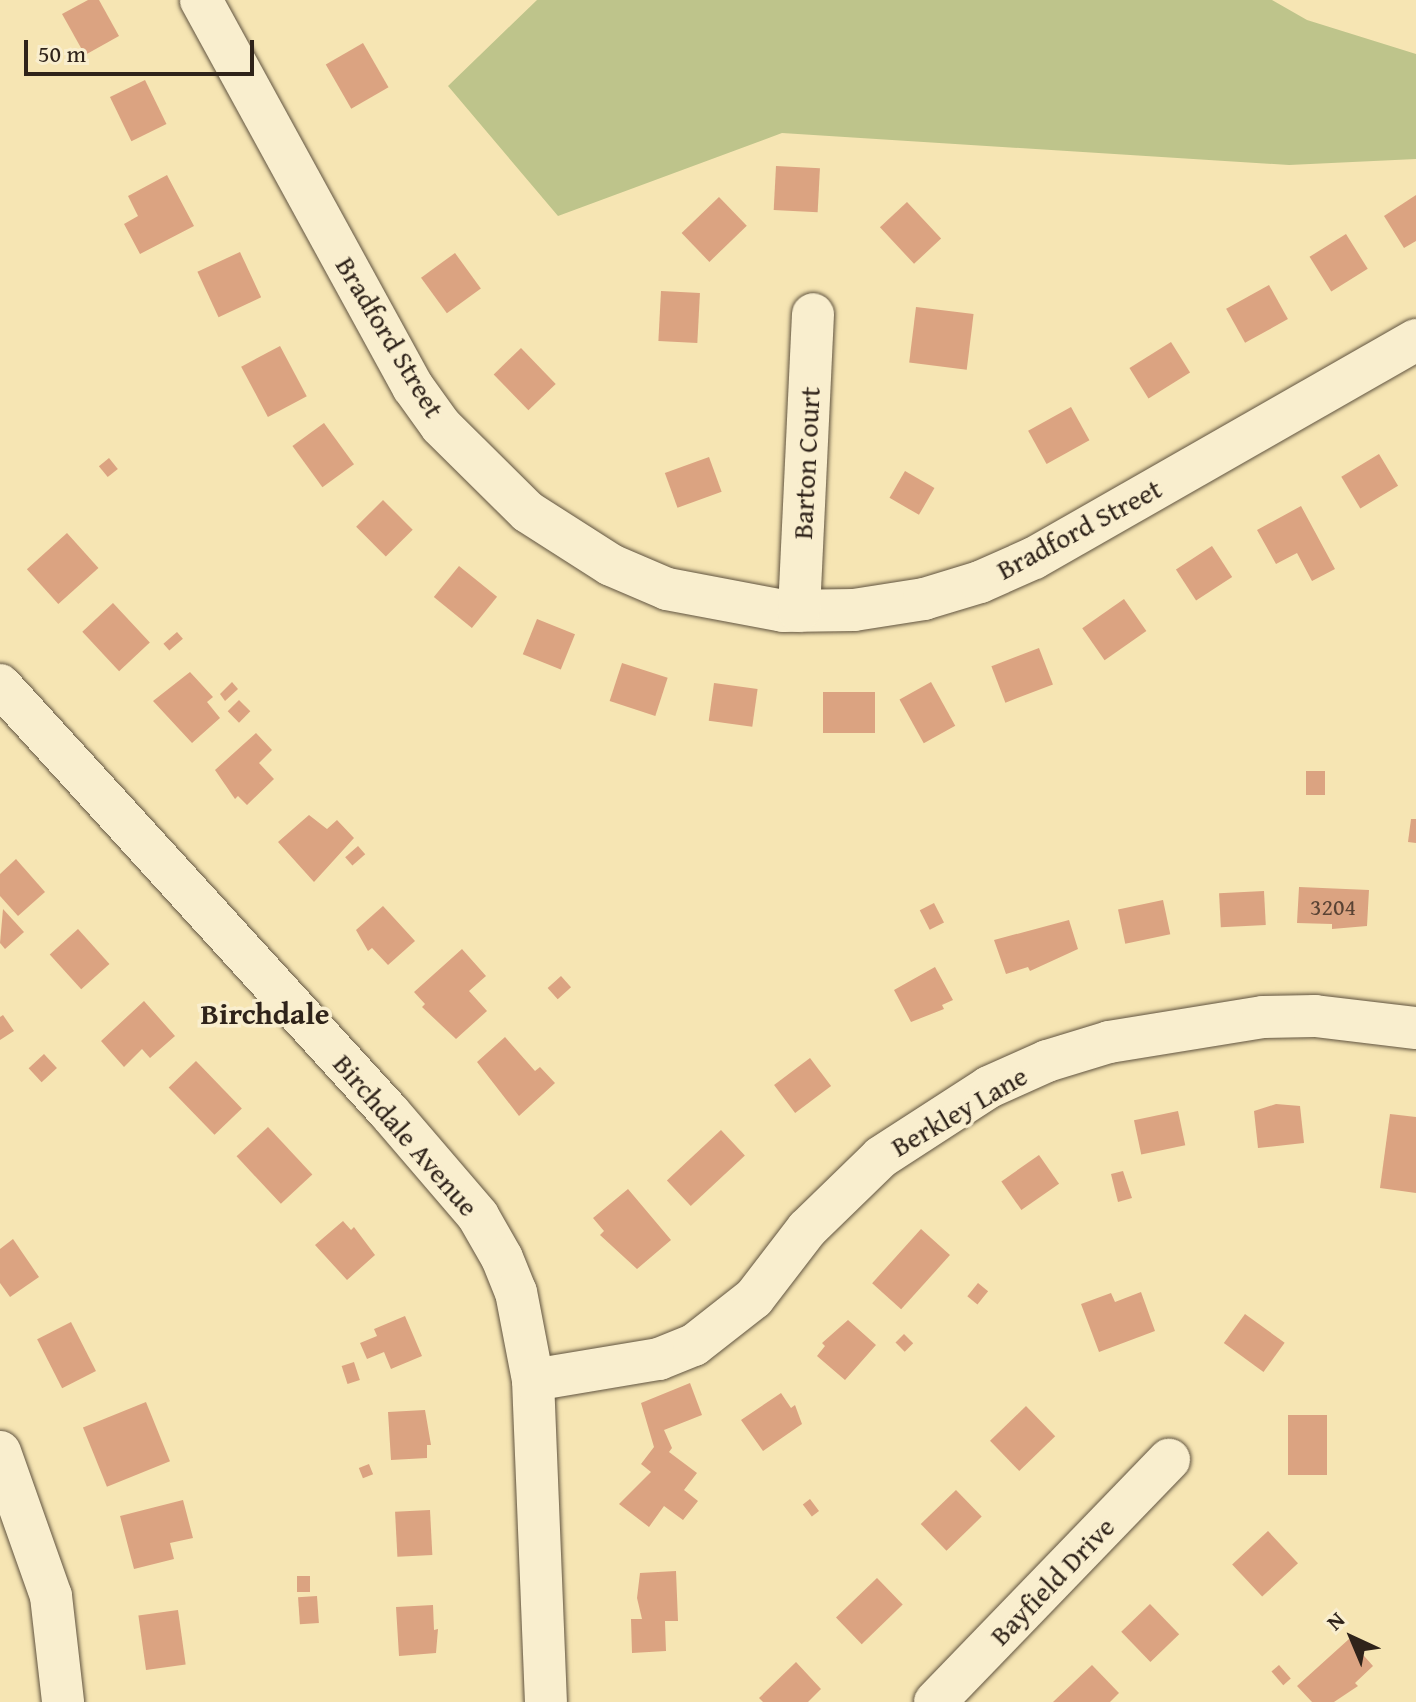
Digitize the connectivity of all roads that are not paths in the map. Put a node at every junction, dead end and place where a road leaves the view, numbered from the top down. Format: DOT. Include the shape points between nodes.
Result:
graph roads {
  1 [pos="201,0"];
  2 [pos="813,314"];
  3 [pos="1416,340"];
  4 [pos="799,611"];
  5 [pos="0,685"];
  6 [pos="1416,1028"];
  7 [pos="533,1380"];
  8 [pos="1169,1460"];
  9 [pos="3,1465"];
  10 [pos="63,1702"];
  11 [pos="546,1702"];
  12 [pos="935,1702"];
  1 -- 4 [label="street, Bradford Street" via="413,387 482,471 528,512 611,565 667,589 724,604"];
  2 -- 4 [label="street, Barton Court"];
  3 -- 4 [label="street, Bradford Street" via="1034,558 980,582 896,604"];
  5 -- 7 [label="street, Birchdale Avenue" via="478,1216 516,1292"];
  6 -- 7 [label="street, Berkley Lane" via="1315,1016 1263,1017 1109,1042 1047,1061 989,1087 881,1157 807,1229 754,1298 694,1345 659,1359"];
  7 -- 11 [label="street, Birchdale Avenue"];
  8 -- 12 [label="street, Bayfield Drive"];
  9 -- 10 [label="street" via="51,1596"];
}
